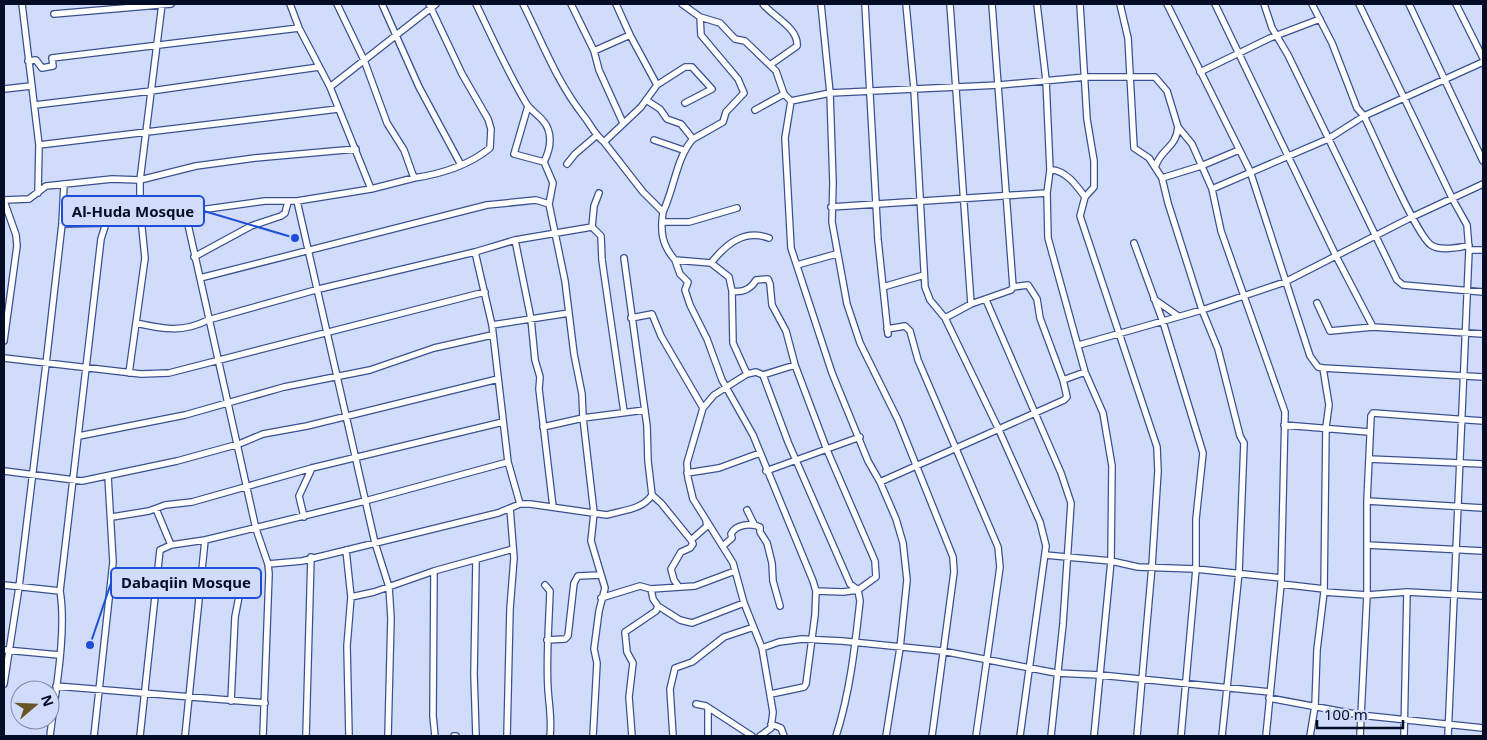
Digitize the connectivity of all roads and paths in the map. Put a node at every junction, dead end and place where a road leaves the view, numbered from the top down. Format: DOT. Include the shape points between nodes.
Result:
graph roads {
  1 [pos="22,4"];
  2 [pos="170,4"];
  3 [pos="290,4"];
  4 [pos="337,4"];
  5 [pos="382,4"];
  6 [pos="476,4"];
  7 [pos="523,4"];
  8 [pos="571,4"];
  9 [pos="616,4"];
  10 [pos="682,4"];
  11 [pos="762,4"];
  12 [pos="821,4"];
  13 [pos="865,4"];
  14 [pos="906,4"];
  15 [pos="950,4"];
  16 [pos="992,4"];
  17 [pos="1037,4"];
  18 [pos="1080,4"];
  19 [pos="1120,4"];
  20 [pos="1167,4"];
  21 [pos="1215,4"];
  22 [pos="1264,4"];
  23 [pos="1312,4"];
  24 [pos="1359,4"];
  25 [pos="1409,4"];
  26 [pos="1456,4"];
  27 [pos="162,5"];
  28 [pos="432,5"];
  29 [pos="54,14"];
  30 [pos="700,17"];
  31 [pos="1320,19"];
  32 [pos="300,28"];
  33 [pos="396,33"];
  34 [pos="630,35"];
  35 [pos="1277,36"];
  36 [pos="156,46"];
  37 [pos="594,51"];
  38 [pos="1240,54"];
  39 [pos="364,60"];
  40 [pos="1483,60"];
  41 [pos="28,61"];
  42 [pos="770,65"];
  43 [pos="319,67"];
  44 [pos="1200,72"];
  45 [pos="1130,77"];
  46 [pos="1086,78"];
  47 [pos="1046,80"];
  48 [pos="1445,80"];
  49 [pos="658,85"];
  50 [pos="31,86"];
  51 [pos="999,86"];
  52 [pos="330,87"];
  53 [pos="956,87"];
  54 [pos="4,89"];
  55 [pos="914,89"];
  56 [pos="871,91"];
  57 [pos="151,92"];
  58 [pos="830,93"];
  59 [pos="784,94"];
  60 [pos="1405,98"];
  61 [pos="646,100"];
  62 [pos="791,101"];
  63 [pos="685,104"];
  64 [pos="35,105"];
  65 [pos="528,106"];
  66 [pos="338,109"];
  67 [pos="754,110"];
  68 [pos="1364,116"];
  69 [pos="623,123"];
  70 [pos="1178,127"];
  71 [pos="146,133"];
  72 [pos="596,136"];
  73 [pos="1328,139"];
  74 [pos="654,140"];
  75 [pos="693,140"];
  76 [pos="604,142"];
  77 [pos="39,145"];
  78 [pos="356,148"];
  79 [pos="683,150"];
  80 [pos="1238,150"];
  81 [pos="1289,156"];
  82 [pos="1483,161"];
  83 [pos="544,162"];
  84 [pos="568,164"];
  85 [pos="461,165"];
  86 [pos="1156,165"];
  87 [pos="1201,166"];
  88 [pos="1050,170"];
  89 [pos="1250,171"];
  90 [pos="414,178"];
  91 [pos="1162,178"];
  92 [pos="140,180"];
  93 [pos="64,184"];
  94 [pos="1483,184"];
  95 [pos="371,189"];
  96 [pos="1212,189"];
  97 [pos="38,193"];
  98 [pos="599,193"];
  99 [pos="1048,193"];
  100 [pos="1006,195"];
  101 [pos="1085,197"];
  102 [pos="963,198"];
  103 [pos="4,200"];
  104 [pos="1453,200"];
  105 [pos="297,201"];
  106 [pos="919,201"];
  107 [pos="288,202"];
  108 [pos="549,204"];
  109 [pos="876,204"];
  110 [pos="832,206"];
  111 [pos="737,208"];
  112 [pos="185,211"];
  113 [pos="663,212"];
  114 [pos="1412,217"];
  115 [pos="140,218"];
  116 [pos="662,222"];
  117 [pos="106,223"];
  118 [pos="62,224"];
  119 [pos="592,227"];
  120 [pos="557,234"];
  121 [pos="1376,237"];
  122 [pos="769,238"];
  123 [pos="515,240"];
  124 [pos="1134,243"];
  125 [pos="1469,247"];
  126 [pos="309,249"];
  127 [pos="1483,250"];
  128 [pos="475,252"];
  129 [pos="836,254"];
  130 [pos="1336,256"];
  131 [pos="194,257"];
  132 [pos="624,258"];
  133 [pos="676,260"];
  134 [pos="711,263"];
  135 [pos="797,265"];
  136 [pos="924,275"];
  137 [pos="200,278"];
  138 [pos="1285,282"];
  139 [pos="883,287"];
  140 [pos="1013,287"];
  141 [pos="319,289"];
  142 [pos="732,290"];
  143 [pos="1466,290"];
  144 [pos="485,292"];
  145 [pos="1483,292"];
  146 [pos="1244,297"];
  147 [pos="986,300"];
  148 [pos="1154,300"];
  149 [pos="1317,303"];
  150 [pos="970,304"];
  151 [pos="1202,310"];
  152 [pos="569,313"];
  153 [pos="1178,316"];
  154 [pos="631,318"];
  155 [pos="945,318"];
  156 [pos="531,319"];
  157 [pos="208,320"];
  158 [pos="1163,322"];
  159 [pos="136,323"];
  160 [pos="492,325"];
  161 [pos="1373,327"];
  162 [pos="326,332"];
  163 [pos="1118,334"];
  164 [pos="1464,334"];
  165 [pos="1483,334"];
  166 [pos="492,335"];
  167 [pos="4,341"];
  168 [pos="1079,345"];
  169 [pos="4,358"];
  170 [pos="218,360"];
  171 [pos="46,364"];
  172 [pos="795,365"];
  173 [pos="1323,368"];
  174 [pos="87,369"];
  175 [pos="1085,372"];
  176 [pos="130,373"];
  177 [pos="747,374"];
  178 [pos="763,375"];
  179 [pos="336,376"];
  180 [pos="1463,376"];
  181 [pos="1483,377"];
  182 [pos="498,379"];
  183 [pos="1063,380"];
  184 [pos="726,388"];
  185 [pos="228,402"];
  186 [pos="702,408"];
  187 [pos="644,410"];
  188 [pos="624,412"];
  189 [pos="1034,412"];
  190 [pos="345,416"];
  191 [pos="583,418"];
  192 [pos="1462,420"];
  193 [pos="1483,421"];
  194 [pos="503,422"];
  195 [pos="1284,425"];
  196 [pos="543,427"];
  197 [pos="1326,427"];
  198 [pos="998,428"];
  199 [pos="1369,432"];
  200 [pos="79,436"];
  201 [pos="860,437"];
  202 [pos="239,444"];
  203 [pos="955,448"];
  204 [pos="826,450"];
  205 [pos="760,453"];
  206 [pos="355,459"];
  207 [pos="1369,459"];
  208 [pos="795,460"];
  209 [pos="508,462"];
  210 [pos="1460,463"];
  211 [pos="916,464"];
  212 [pos="1483,464"];
  213 [pos="312,468"];
  214 [pos="766,471"];
  215 [pos="4,472"];
  216 [pos="687,473"];
  217 [pos="32,474"];
  218 [pos="108,476"];
  219 [pos="72,481"];
  220 [pos="880,482"];
  221 [pos="248,486"];
  222 [pos="652,495"];
  223 [pos="365,501"];
  224 [pos="1367,501"];
  225 [pos="520,504"];
  226 [pos="553,507"];
  227 [pos="1458,507"];
  228 [pos="510,508"];
  229 [pos="1483,508"];
  230 [pos="156,509"];
  231 [pos="747,510"];
  232 [pos="594,513"];
  233 [pos="112,517"];
  234 [pos="304,517"];
  235 [pos="706,521"];
  236 [pos="754,524"];
  237 [pos="256,528"];
  238 [pos="205,540"];
  239 [pos="691,540"];
  240 [pos="375,543"];
  241 [pos="1367,544"];
  242 [pos="171,545"];
  243 [pos="724,545"];
  244 [pos="513,549"];
  245 [pos="346,550"];
  246 [pos="1456,550"];
  247 [pos="1483,551"];
  248 [pos="1045,555"];
  249 [pos="1068,556"];
  250 [pos="311,558"];
  251 [pos="476,561"];
  252 [pos="1111,562"];
  253 [pos="268,564"];
  254 [pos="1152,566"];
  255 [pos="1196,569"];
  256 [pos="735,570"];
  257 [pos="434,571"];
  258 [pos="1239,572"];
  259 [pos="601,575"];
  260 [pos="242,580"];
  261 [pos="1281,581"];
  262 [pos="545,585"];
  263 [pos="4,586"];
  264 [pos="679,586"];
  265 [pos="19,587"];
  266 [pos="389,587"];
  267 [pos="651,589"];
  268 [pos="816,590"];
  269 [pos="858,590"];
  270 [pos="1324,590"];
  271 [pos="60,591"];
  272 [pos="1407,592"];
  273 [pos="1367,595"];
  274 [pos="1452,595"];
  275 [pos="1483,596"];
  276 [pos="351,597"];
  277 [pos="601,598"];
  278 [pos="744,603"];
  279 [pos="658,606"];
  280 [pos="780,606"];
  281 [pos="754,630"];
  282 [pos="810,638"];
  283 [pos="547,640"];
  284 [pos="854,643"];
  285 [pos="762,648"];
  286 [pos="900,648"];
  287 [pos="6,650"];
  288 [pos="942,651"];
  289 [pos="59,655"];
  290 [pos="986,658"];
  291 [pos="1028,668"];
  292 [pos="1056,673"];
  293 [pos="1100,675"];
  294 [pos="1142,678"];
  295 [pos="57,680"];
  296 [pos="4,684"];
  297 [pos="1186,684"];
  298 [pos="60,686"];
  299 [pos="1226,688"];
  300 [pos="100,689"];
  301 [pos="771,694"];
  302 [pos="145,695"];
  303 [pos="1270,695"];
  304 [pos="190,698"];
  305 [pos="230,700"];
  306 [pos="264,703"];
  307 [pos="696,704"];
  308 [pos="1315,706"];
  309 [pos="708,708"];
  310 [pos="1360,715"];
  311 [pos="1405,721"];
  312 [pos="771,724"];
  313 [pos="1448,726"];
  314 [pos="1483,728"];
  315 [pos="94,736"];
  316 [pos="140,736"];
  317 [pos="185,736"];
  318 [pos="263,736"];
  319 [pos="306,736"];
  320 [pos="349,736"];
  321 [pos="388,736"];
  322 [pos="394,736"];
  323 [pos="435,736"];
  324 [pos="476,736"];
  325 [pos="507,736"];
  326 [pos="550,736"];
  327 [pos="593,736"];
  328 [pos="632,736"];
  329 [pos="673,736"];
  330 [pos="708,736"];
  331 [pos="752,736"];
  332 [pos="760,736"];
  333 [pos="784,736"];
  334 [pos="836,736"];
  335 [pos="886,736"];
  336 [pos="932,736"];
  337 [pos="976,736"];
  338 [pos="1020,736"];
  339 [pos="1051,736"];
  340 [pos="1094,736"];
  341 [pos="1137,736"];
  342 [pos="1181,736"];
  343 [pos="1222,736"];
  344 [pos="1266,736"];
  345 [pos="1310,736"];
  346 [pos="1360,736"];
  347 [pos="1404,736"];
  348 [pos="1448,736"];
  1 -- 41 [label="street"];
  2 -- 27 [label="street"];
  3 -- 32 [label="street"];
  4 -- 39 [label="street"];
  5 -- 33 [label="street"];
  6 -- 65 [label="street"];
  7 -- 72 [label="street" via="556,75"];
  8 -- 37 [label="street"];
  9 -- 34 [label="street"];
  10 -- 30 [label="street"];
  11 -- 42 [label="street" via="792,31 798,41 797,46"];
  12 -- 58 [label="street"];
  13 -- 56 [label="street"];
  14 -- 55 [label="street"];
  15 -- 53 [label="street"];
  16 -- 51 [label="street"];
  17 -- 47 [label="street"];
  18 -- 46 [label="street"];
  19 -- 45 [label="street" via="1128,38"];
  20 -- 44 [label="street"];
  21 -- 38 [label="street"];
  22 -- 35 [label="street"];
  23 -- 31 [label="street"];
  24 -- 60 [label="street"];
  25 -- 48 [label="street"];
  26 -- 40 [label="street"];
  27 -- 29 [label="street"];
  27 -- 36 [label="street"];
  28 -- 33 [label="street"];
  28 -- 85 [label="street" via="491,129 490,148 477,159"];
  30 -- 42 [label="street" via="720,23 735,39 745,41"];
  30 -- 75 [label="street" via="701,35 738,79 744,93 726,112 723,122"];
  31 -- 35 [label="street"];
  31 -- 68 [label="street" via="1357,108"];
  32 -- 36 [label="street"];
  32 -- 43 [label="street"];
  33 -- 39 [label="street"];
  33 -- 85 [label="street" via="419,87"];
  34 -- 37 [label="street"];
  34 -- 49 [label="street"];
  35 -- 38 [label="street"];
  35 -- 73 [label="street"];
  36 -- 41 [label="street" via="52,58 53,66 42,68 36,60"];
  36 -- 57 [label="street"];
  37 -- 69 [label="street"];
  38 -- 44 [label="street"];
  38 -- 81 [label="street"];
  39 -- 52 [label="street"];
  39 -- 90 [label="street" via="387,123 404,150"];
  40 -- 48 [label="street"];
  41 -- 50 [label="street"];
  42 -- 59 [label="street" via="778,75"];
  43 -- 52 [label="street"];
  43 -- 57 [label="street"];
  44 -- 80 [label="street"];
  45 -- 46 [label="street"];
  45 -- 70 [label="street" via="1155,77 1167,91"];
  45 -- 86 [label="street" via="1134,148"];
  46 -- 47 [label="street"];
  46 -- 101 [label="street" via="1094,187"];
  47 -- 51 [label="street"];
  47 -- 88 [label="street"];
  48 -- 60 [label="street"];
  48 -- 82 [label="street"];
  49 -- 61 [label="street"];
  49 -- 63 [label="street" via="685,66 692,67 712,89"];
  50 -- 54 [label="street"];
  50 -- 64 [label="street"];
  51 -- 53 [label="street"];
  51 -- 100 [label="street"];
  52 -- 66 [label="street"];
  53 -- 55 [label="street"];
  53 -- 102 [label="street"];
  55 -- 56 [label="street"];
  55 -- 106 [label="street"];
  56 -- 58 [label="street"];
  56 -- 109 [label="street"];
  57 -- 64 [label="street"];
  57 -- 71 [label="street"];
  58 -- 62 [label="street"];
  58 -- 110 [label="street"];
  59 -- 62 [label="street"];
  59 -- 67 [label="street"];
  60 -- 68 [label="street"];
  60 -- 104 [label="street"];
  61 -- 69 [label="street"];
  61 -- 75 [label="street" via="660,109 667,119 681,124"];
  62 -- 135 [label="street" via="785,138 787,210 789,240"];
  64 -- 77 [label="street"];
  65 -- 83 [label="street" via="548,127 549,154"];
  65 -- 83 [label="street" via="514,154"];
  66 -- 71 [label="street"];
  66 -- 78 [label="street"];
  68 -- 73 [label="street"];
  68 -- 114 [label="street"];
  69 -- 76 [label="street"];
  70 -- 86 [label="street" via="1174,143 1159,155"];
  70 -- 87 [label="street" via="1192,144"];
  71 -- 77 [label="street"];
  71 -- 92 [label="street"];
  72 -- 76 [label="street"];
  72 -- 84 [label="street"];
  73 -- 81 [label="street"];
  73 -- 121 [label="street"];
  74 -- 79 [label="street"];
  75 -- 79 [label="street"];
  76 -- 113 [label="street"];
  77 -- 97 [label="street"];
  78 -- 92 [label="street" via="196,166"];
  78 -- 95 [label="street"];
  79 -- 113 [label="street"];
  80 -- 87 [label="street"];
  80 -- 89 [label="street"];
  81 -- 89 [label="street"];
  81 -- 130 [label="street"];
  83 -- 108 [label="street" via="553,182"];
  85 -- 90 [label="street"];
  86 -- 91 [label="street"];
  87 -- 91 [label="street"];
  87 -- 96 [label="street"];
  88 -- 99 [label="street"];
  88 -- 101 [label="street" via="1072,180"];
  89 -- 96 [label="street"];
  89 -- 138 [label="street"];
  90 -- 95 [label="street"];
  91 -- 151 [label="street"];
  92 -- 93 [label="street"];
  92 -- 115 [label="street"];
  93 -- 97 [label="street" via="46,186"];
  93 -- 118 [label="street"];
  94 -- 104 [label="street"];
  95 -- 105 [label="street"];
  96 -- 146 [label="street" via="1221,231"];
  97 -- 103 [label="street" via="29,198"];
  98 -- 119 [label="street"];
  99 -- 100 [label="street"];
  99 -- 168 [label="street" via="1048,238 1064,303"];
  100 -- 102 [label="street"];
  100 -- 140 [label="street"];
  101 -- 163 [label="street" via="1080,216"];
  102 -- 106 [label="street"];
  102 -- 150 [label="street"];
  103 -- 167 [label="street" via="17,246"];
  104 -- 114 [label="street"];
  104 -- 125 [label="street" via="1467,225"];
  105 -- 107 [label="street"];
  105 -- 126 [label="street"];
  106 -- 109 [label="street"];
  106 -- 136 [label="street"];
  107 -- 112 [label="street" via="265,200"];
  107 -- 131 [label="street" via="281,216 251,226"];
  108 -- 120 [label="street"];
  108 -- 126 [label="street" via="536,200 487,205"];
  109 -- 110 [label="street"];
  109 -- 139 [label="street"];
  110 -- 129 [label="street"];
  111 -- 116 [label="street" via="689,222"];
  112 -- 115 [label="street"];
  112 -- 131 [label="street"];
  113 -- 116 [label="street"];
  114 -- 121 [label="street"];
  114 -- 125 [label="street" via="1431,245"];
  115 -- 117 [label="street"];
  115 -- 159 [label="street" via="145,258"];
  116 -- 133 [label="street" via="664,247"];
  117 -- 118 [label="street"];
  117 -- 174 [label="street" via="101,239"];
  118 -- 171 [label="street"];
  119 -- 120 [label="street"];
  119 -- 188 [label="street" via="601,236"];
  120 -- 123 [label="street"];
  120 -- 152 [label="street"];
  121 -- 130 [label="street"];
  121 -- 143 [label="street" via="1389,266 1403,285"];
  122 -- 134 [label="street" via="758,234 743,235 722,250"];
  123 -- 128 [label="street"];
  123 -- 156 [label="street"];
  124 -- 148 [label="street"];
  125 -- 127 [label="street"];
  125 -- 143 [label="street"];
  126 -- 137 [label="street"];
  126 -- 141 [label="street"];
  128 -- 141 [label="street"];
  128 -- 144 [label="street"];
  129 -- 135 [label="street"];
  129 -- 211 [label="street" via="860,343"];
  130 -- 138 [label="street"];
  130 -- 161 [label="street"];
  131 -- 137 [label="street"];
  132 -- 154 [label="street"];
  133 -- 134 [label="street"];
  133 -- 184 [label="street" via="680,274 688,282 686,296 708,339"];
  134 -- 142 [label="street" via="729,276"];
  135 -- 201 [label="street" via="815,326"];
  136 -- 139 [label="street"];
  136 -- 155 [label="street" via="930,300"];
  137 -- 157 [label="street"];
  138 -- 146 [label="street"];
  138 -- 173 [label="street" via="1310,356 1318,367"];
  139 -- 203 [label="street" via="888,331 905,326 910,331 918,360"];
  140 -- 147 [label="street"];
  140 -- 183 [label="street" via="1028,286 1037,299 1040,318"];
  141 -- 157 [label="street"];
  141 -- 162 [label="street"];
  142 -- 172 [label="street" via="742,291 751,288 756,280 768,279 772,304 786,331"];
  142 -- 177 [label="street" via="733,343"];
  143 -- 145 [label="street"];
  143 -- 164 [label="street"];
  144 -- 160 [label="street"];
  144 -- 162 [label="street"];
  146 -- 151 [label="street"];
  146 -- 195 [label="street" via="1285,412"];
  147 -- 150 [label="street"];
  147 -- 189 [label="street"];
  148 -- 153 [label="street"];
  148 -- 158 [label="street"];
  149 -- 161 [label="street" via="1330,331"];
  150 -- 155 [label="street"];
  151 -- 153 [label="street"];
  151 -- 258 [label="street" via="1218,349 1227,394 1244,443"];
  152 -- 156 [label="street"];
  152 -- 191 [label="street"];
  153 -- 158 [label="street"];
  154 -- 186 [label="street" via="652,314"];
  154 -- 187 [label="street"];
  155 -- 198 [label="street"];
  156 -- 160 [label="street"];
  156 -- 196 [label="street" via="540,377"];
  157 -- 159 [label="street" via="194,327 168,330"];
  157 -- 170 [label="street"];
  158 -- 163 [label="street"];
  158 -- 255 [label="street" via="1203,453 1196,519"];
  159 -- 176 [label="street"];
  160 -- 166 [label="street"];
  161 -- 164 [label="street"];
  162 -- 170 [label="street"];
  162 -- 179 [label="street"];
  163 -- 168 [label="street"];
  163 -- 254 [label="street" via="1157,447"];
  164 -- 165 [label="street"];
  164 -- 180 [label="street"];
  166 -- 179 [label="street" via="434,348 370,370"];
  166 -- 182 [label="street"];
  168 -- 175 [label="street"];
  169 -- 171 [label="street"];
  170 -- 176 [label="street" via="168,372"];
  170 -- 185 [label="street"];
  171 -- 174 [label="street"];
  171 -- 217 [label="street"];
  172 -- 178 [label="street"];
  172 -- 204 [label="street"];
  173 -- 180 [label="street"];
  173 -- 197 [label="street" via="1329,405"];
  174 -- 176 [label="street"];
  174 -- 200 [label="street"];
  175 -- 183 [label="street"];
  175 -- 252 [label="street" via="1103,413 1112,458"];
  177 -- 178 [label="street" via="756,372"];
  177 -- 184 [label="street"];
  178 -- 208 [label="street"];
  179 -- 185 [label="street"];
  179 -- 190 [label="street"];
  180 -- 181 [label="street"];
  180 -- 192 [label="street"];
  182 -- 190 [label="street"];
  182 -- 194 [label="street"];
  183 -- 189 [label="street" via="1067,397"];
  184 -- 186 [label="street"];
  184 -- 205 [label="street" via="745,417"];
  185 -- 200 [label="street" via="185,415"];
  185 -- 202 [label="street"];
  186 -- 216 [label="street" via="689,452"];
  187 -- 188 [label="street"];
  187 -- 222 [label="street"];
  188 -- 191 [label="street"];
  189 -- 198 [label="street"];
  189 -- 249 [label="street" via="1071,503"];
  190 -- 202 [label="street" via="263,434"];
  190 -- 206 [label="street"];
  191 -- 196 [label="street"];
  191 -- 232 [label="street"];
  192 -- 193 [label="street"];
  192 -- 199 [label="street" via="1373,413"];
  192 -- 210 [label="street"];
  194 -- 206 [label="street"];
  194 -- 209 [label="street"];
  195 -- 197 [label="street"];
  195 -- 261 [label="street"];
  196 -- 226 [label="street"];
  197 -- 199 [label="street"];
  197 -- 270 [label="street"];
  198 -- 203 [label="street"];
  198 -- 248 [label="street" via="1040,522"];
  199 -- 207 [label="street"];
  200 -- 219 [label="street"];
  201 -- 204 [label="street"];
  201 -- 220 [label="street"];
  202 -- 218 [label="street"];
  202 -- 221 [label="street"];
  203 -- 211 [label="street"];
  203 -- 290 [label="street" via="998,547 1000,567"];
  204 -- 208 [label="street"];
  204 -- 269 [label="street" via="875,561 876,577"];
  205 -- 214 [label="street"];
  205 -- 216 [label="street" via="719,468"];
  206 -- 213 [label="street"];
  206 -- 223 [label="street"];
  207 -- 210 [label="street"];
  207 -- 224 [label="street"];
  208 -- 214 [label="street"];
  208 -- 269 [label="street" via="850,584"];
  209 -- 223 [label="street"];
  209 -- 225 [label="street"];
  210 -- 212 [label="street"];
  210 -- 227 [label="street"];
  211 -- 220 [label="street"];
  211 -- 288 [label="street" via="953,557 954,572"];
  213 -- 221 [label="street"];
  213 -- 234 [label="street" via="299,496"];
  214 -- 268 [label="street"];
  215 -- 217 [label="street"];
  216 -- 235 [label="street" via="693,500"];
  217 -- 219 [label="street"];
  217 -- 265 [label="street"];
  218 -- 219 [label="street"];
  218 -- 233 [label="street"];
  219 -- 271 [label="street"];
  220 -- 286 [label="street" via="896,519 905,557 907,580"];
  221 -- 230 [label="street"];
  221 -- 237 [label="street"];
  222 -- 232 [label="street" via="647,502 619,514"];
  222 -- 239 [label="street"];
  223 -- 234 [label="street"];
  223 -- 240 [label="street"];
  224 -- 227 [label="street"];
  224 -- 241 [label="street"];
  225 -- 226 [label="street"];
  225 -- 228 [label="street"];
  226 -- 232 [label="street"];
  227 -- 229 [label="street"];
  227 -- 246 [label="street"];
  228 -- 240 [label="street"];
  228 -- 244 [label="street"];
  230 -- 233 [label="street"];
  230 -- 242 [label="street"];
  231 -- 236 [label="street"];
  232 -- 259 [label="street" via="591,541"];
  233 -- 300 [label="street" via="113,562"];
  234 -- 237 [label="street"];
  235 -- 239 [label="street" via="707,526"];
  235 -- 243 [label="street"];
  236 -- 243 [label="street" via="733,529 732,538"];
  236 -- 280 [label="street" via="760,526 767,543"];
  237 -- 238 [label="street"];
  237 -- 253 [label="street"];
  238 -- 242 [label="street"];
  238 -- 304 [label="street"];
  239 -- 264 [label="street" via="693,544 681,552 672,569"];
  240 -- 245 [label="street"];
  240 -- 266 [label="street"];
  241 -- 246 [label="street"];
  241 -- 273 [label="street"];
  242 -- 302 [label="street" via="160,550"];
  243 -- 256 [label="street"];
  244 -- 251 [label="street"];
  244 -- 325 [label="street"];
  245 -- 250 [label="street"];
  245 -- 276 [label="street"];
  246 -- 247 [label="street"];
  246 -- 274 [label="street"];
  248 -- 249 [label="street"];
  248 -- 291 [label="street"];
  249 -- 252 [label="street"];
  249 -- 292 [label="street"];
  250 -- 253 [label="street" via="289,564"];
  250 -- 319 [label="street"];
  251 -- 257 [label="street"];
  251 -- 324 [label="street"];
  252 -- 254 [label="street"];
  252 -- 293 [label="street"];
  253 -- 306 [label="street"];
  254 -- 255 [label="street"];
  254 -- 294 [label="street"];
  255 -- 258 [label="street"];
  255 -- 297 [label="street"];
  256 -- 264 [label="street" via="695,586 681,589"];
  256 -- 278 [label="street"];
  257 -- 266 [label="street"];
  257 -- 323 [label="street" via="432,707"];
  258 -- 261 [label="street"];
  258 -- 299 [label="street"];
  259 -- 277 [label="street" via="605,588"];
  259 -- 283 [label="street" via="578,576 574,583 568,636"];
  260 -- 305 [label="street" via="235,617"];
  261 -- 270 [label="street"];
  261 -- 303 [label="street"];
  262 -- 283 [label="street" via="550,591"];
  263 -- 265 [label="street"];
  264 -- 267 [label="street"];
  265 -- 271 [label="street"];
  265 -- 287 [label="street"];
  266 -- 276 [label="street"];
  266 -- 321 [label="street"];
  267 -- 277 [label="street" via="640,586"];
  267 -- 279 [label="street" via="652,598"];
  268 -- 269 [label="street"];
  268 -- 282 [label="street"];
  269 -- 284 [label="street" via="860,601"];
  270 -- 273 [label="street"];
  270 -- 308 [label="street"];
  271 -- 289 [label="street"];
  272 -- 273 [label="street"];
  272 -- 274 [label="street"];
  272 -- 311 [label="street"];
  273 -- 310 [label="street"];
  274 -- 275 [label="street"];
  274 -- 313 [label="street"];
  276 -- 320 [label="street" via="347,646"];
  277 -- 327 [label="street" via="594,650 597,663"];
  278 -- 279 [label="street" via="692,623 680,620"];
  278 -- 281 [label="street"];
  279 -- 328 [label="street" via="625,632 627,652 633,663 629,692"];
  281 -- 285 [label="street"];
  281 -- 329 [label="street" via="751,628 724,637 692,662 675,668 670,689"];
  282 -- 284 [label="street"];
  282 -- 285 [label="street"];
  282 -- 301 [label="street" via="804,687"];
  283 -- 326 [label="street"];
  284 -- 286 [label="street"];
  284 -- 334 [label="street"];
  285 -- 301 [label="street"];
  286 -- 288 [label="street"];
  286 -- 335 [label="street"];
  287 -- 289 [label="street"];
  287 -- 296 [label="street"];
  288 -- 290 [label="street"];
  288 -- 336 [label="street"];
  289 -- 295 [label="street"];
  290 -- 291 [label="street"];
  290 -- 337 [label="street"];
  291 -- 292 [label="street"];
  291 -- 338 [label="street"];
  292 -- 293 [label="street"];
  292 -- 339 [label="street"];
  293 -- 294 [label="street"];
  293 -- 340 [label="street"];
  294 -- 297 [label="street"];
  294 -- 341 [label="street"];
  297 -- 299 [label="street"];
  297 -- 342 [label="street"];
  298 -- 300 [label="street"];
  299 -- 303 [label="street"];
  299 -- 343 [label="street"];
  300 -- 302 [label="street"];
  300 -- 315 [label="street"];
  301 -- 312 [label="street"];
  302 -- 304 [label="street"];
  302 -- 316 [label="street"];
  303 -- 308 [label="street"];
  303 -- 344 [label="street"];
  304 -- 305 [label="street"];
  304 -- 317 [label="street"];
  305 -- 306 [label="street"];
  306 -- 318 [label="street"];
  307 -- 309 [label="street"];
  308 -- 310 [label="street"];
  308 -- 345 [label="street"];
  309 -- 330 [label="street"];
  309 -- 331 [label="street"];
  310 -- 311 [label="street"];
  310 -- 346 [label="street"];
  311 -- 313 [label="street"];
  311 -- 347 [label="street"];
  312 -- 332 [label="street" via="769,731"];
  312 -- 333 [label="street" via="781,728"];
  313 -- 314 [label="street"];
  313 -- 348 [label="street"];
  321 -- 322 [label="street"];
}
